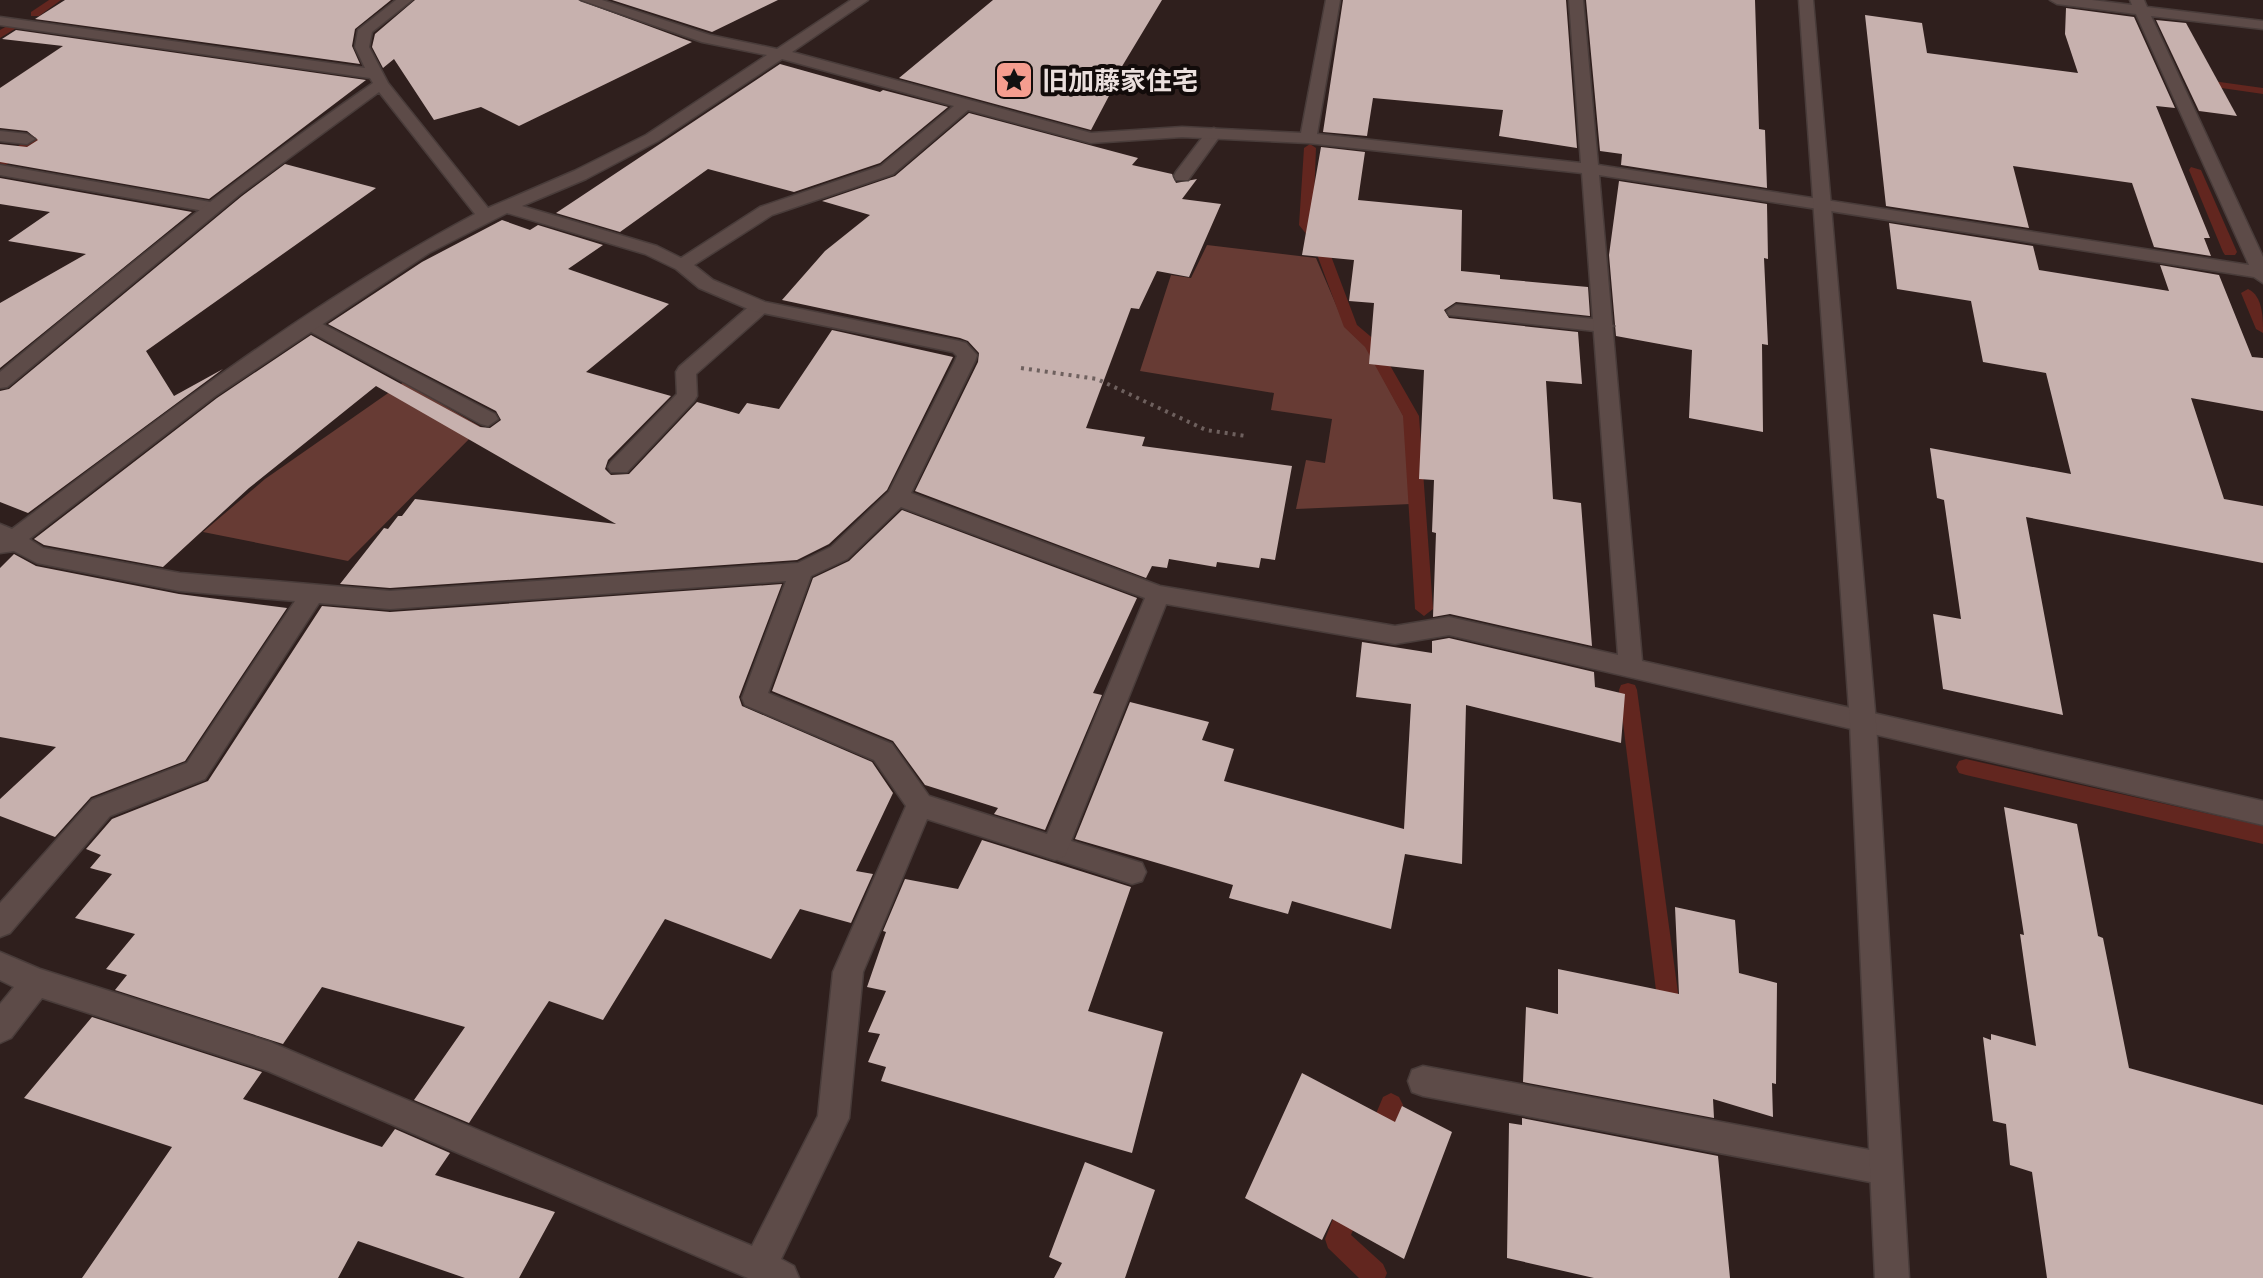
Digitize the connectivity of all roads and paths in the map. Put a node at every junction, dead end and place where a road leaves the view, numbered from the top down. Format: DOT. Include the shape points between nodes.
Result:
graph roads {
  1 [pos="405,0"];
  2 [pos="588,0"];
  3 [pos="861,0"];
  4 [pos="1333,0"];
  5 [pos="1576,0"];
  6 [pos="1806,0"];
  7 [pos="2057,0"];
  8 [pos="2139,5"];
  9 [pos="0,21"];
  10 [pos="2263,25"];
  11 [pos="777,53"];
  12 [pos="379,79"];
  13 [pos="965,104"];
  14 [pos="1214,133"];
  15 [pos="0,136"];
  16 [pos="1308,138"];
  17 [pos="27,139"];
  18 [pos="1592,169"];
  19 [pos="0,170"];
  20 [pos="1182,176"];
  21 [pos="1824,205"];
  22 [pos="210,207"];
  23 [pos="505,207"];
  24 [pos="485,216"];
  25 [pos="682,265"];
  26 [pos="2262,274"];
  27 [pos="760,307"];
  28 [pos="1456,311"];
  29 [pos="309,323"];
  30 [pos="1604,326"];
  31 [pos="1021,368"];
  32 [pos="0,382"];
  33 [pos="488,419"];
  34 [pos="1246,436"];
  35 [pos="619,467"];
  36 [pos="898,497"];
  37 [pos="5,540"];
  38 [pos="801,571"];
  39 [pos="312,594"];
  40 [pos="1158,594"];
  41 [pos="1631,670"];
  42 [pos="1863,723"];
  43 [pos="920,805"];
  44 [pos="2263,813"];
  45 [pos="1055,848"];
  46 [pos="1132,872"];
  47 [pos="0,924"];
  48 [pos="0,966"];
  49 [pos="36,982"];
  50 [pos="0,1028"];
  51 [pos="1423,1081"];
  52 [pos="1886,1169"];
  53 [pos="771,1272"];
  54 [pos="1892,1278"];
  1 -- 12 [label="street" via="365,30 362,47"];
  2 -- 11 [label="street" via="707,39"];
  3 -- 11 [label="street"];
  4 -- 16 [label="street"];
  5 -- 18 [label="street"];
  6 -- 21 [label="street"];
  7 -- 8 [label="street"];
  8 -- 10 [label="street"];
  8 -- 26 [label="street"];
  9 -- 12 [label="street"];
  11 -- 13 [label="street"];
  11 -- 23 [label="street" via="652,138"];
  12 -- 22 [label="street"];
  12 -- 24 [label="street"];
  13 -- 14 [label="street" via="1091,138"];
  13 -- 25 [label="street" via="887,170 766,211"];
  14 -- 16 [label="street"];
  14 -- 20 [label="street"];
  15 -- 17 [label="street"];
  16 -- 18 [label="street"];
  18 -- 21 [label="street"];
  18 -- 30 [label="street"];
  19 -- 22 [label="street"];
  21 -- 26 [label="street"];
  21 -- 42 [label="street"];
  22 -- 32 [label="street"];
  23 -- 24 [label="street"];
  23 -- 25 [label="street" via="651,250"];
  24 -- 29 [label="street" via="423,249"];
  25 -- 27 [label="street" via="706,284"];
  27 -- 35 [label="street" via="686,372 687,396"];
  27 -- 36 [label="street" via="959,347 967,355"];
  28 -- 30 [label="street"];
  29 -- 33 [label="street"];
  29 -- 37 [label="street"];
  30 -- 41 [label="street"];
  31 -- 34 [label="path" via="1097,379 1206,430"];
  36 -- 38 [label="street" via="839,553"];
  36 -- 40 [label="street"];
  37 -- 39 [label="street" via="37,555 180,582"];
  38 -- 39 [label="street" via="390,600"];
  38 -- 43 [label="street" via="754,698 883,752"];
  39 -- 47 [label="street" via="196,771 101,808"];
  40 -- 41 [label="street" via="1395,635 1449,626"];
  40 -- 45 [label="street"];
  41 -- 42 [label="street"];
  42 -- 44 [label="street"];
  42 -- 52 [label="street"];
  43 -- 45 [label="street"];
  43 -- 53 [label="street" via="848,972 833,1118"];
  45 -- 46 [label="street"];
  48 -- 49 [label="street"];
  49 -- 50 [label="street"];
  49 -- 53 [label="street" via="270,1057"];
  51 -- 52 [label="street"];
  52 -- 54 [label="street"];
}
